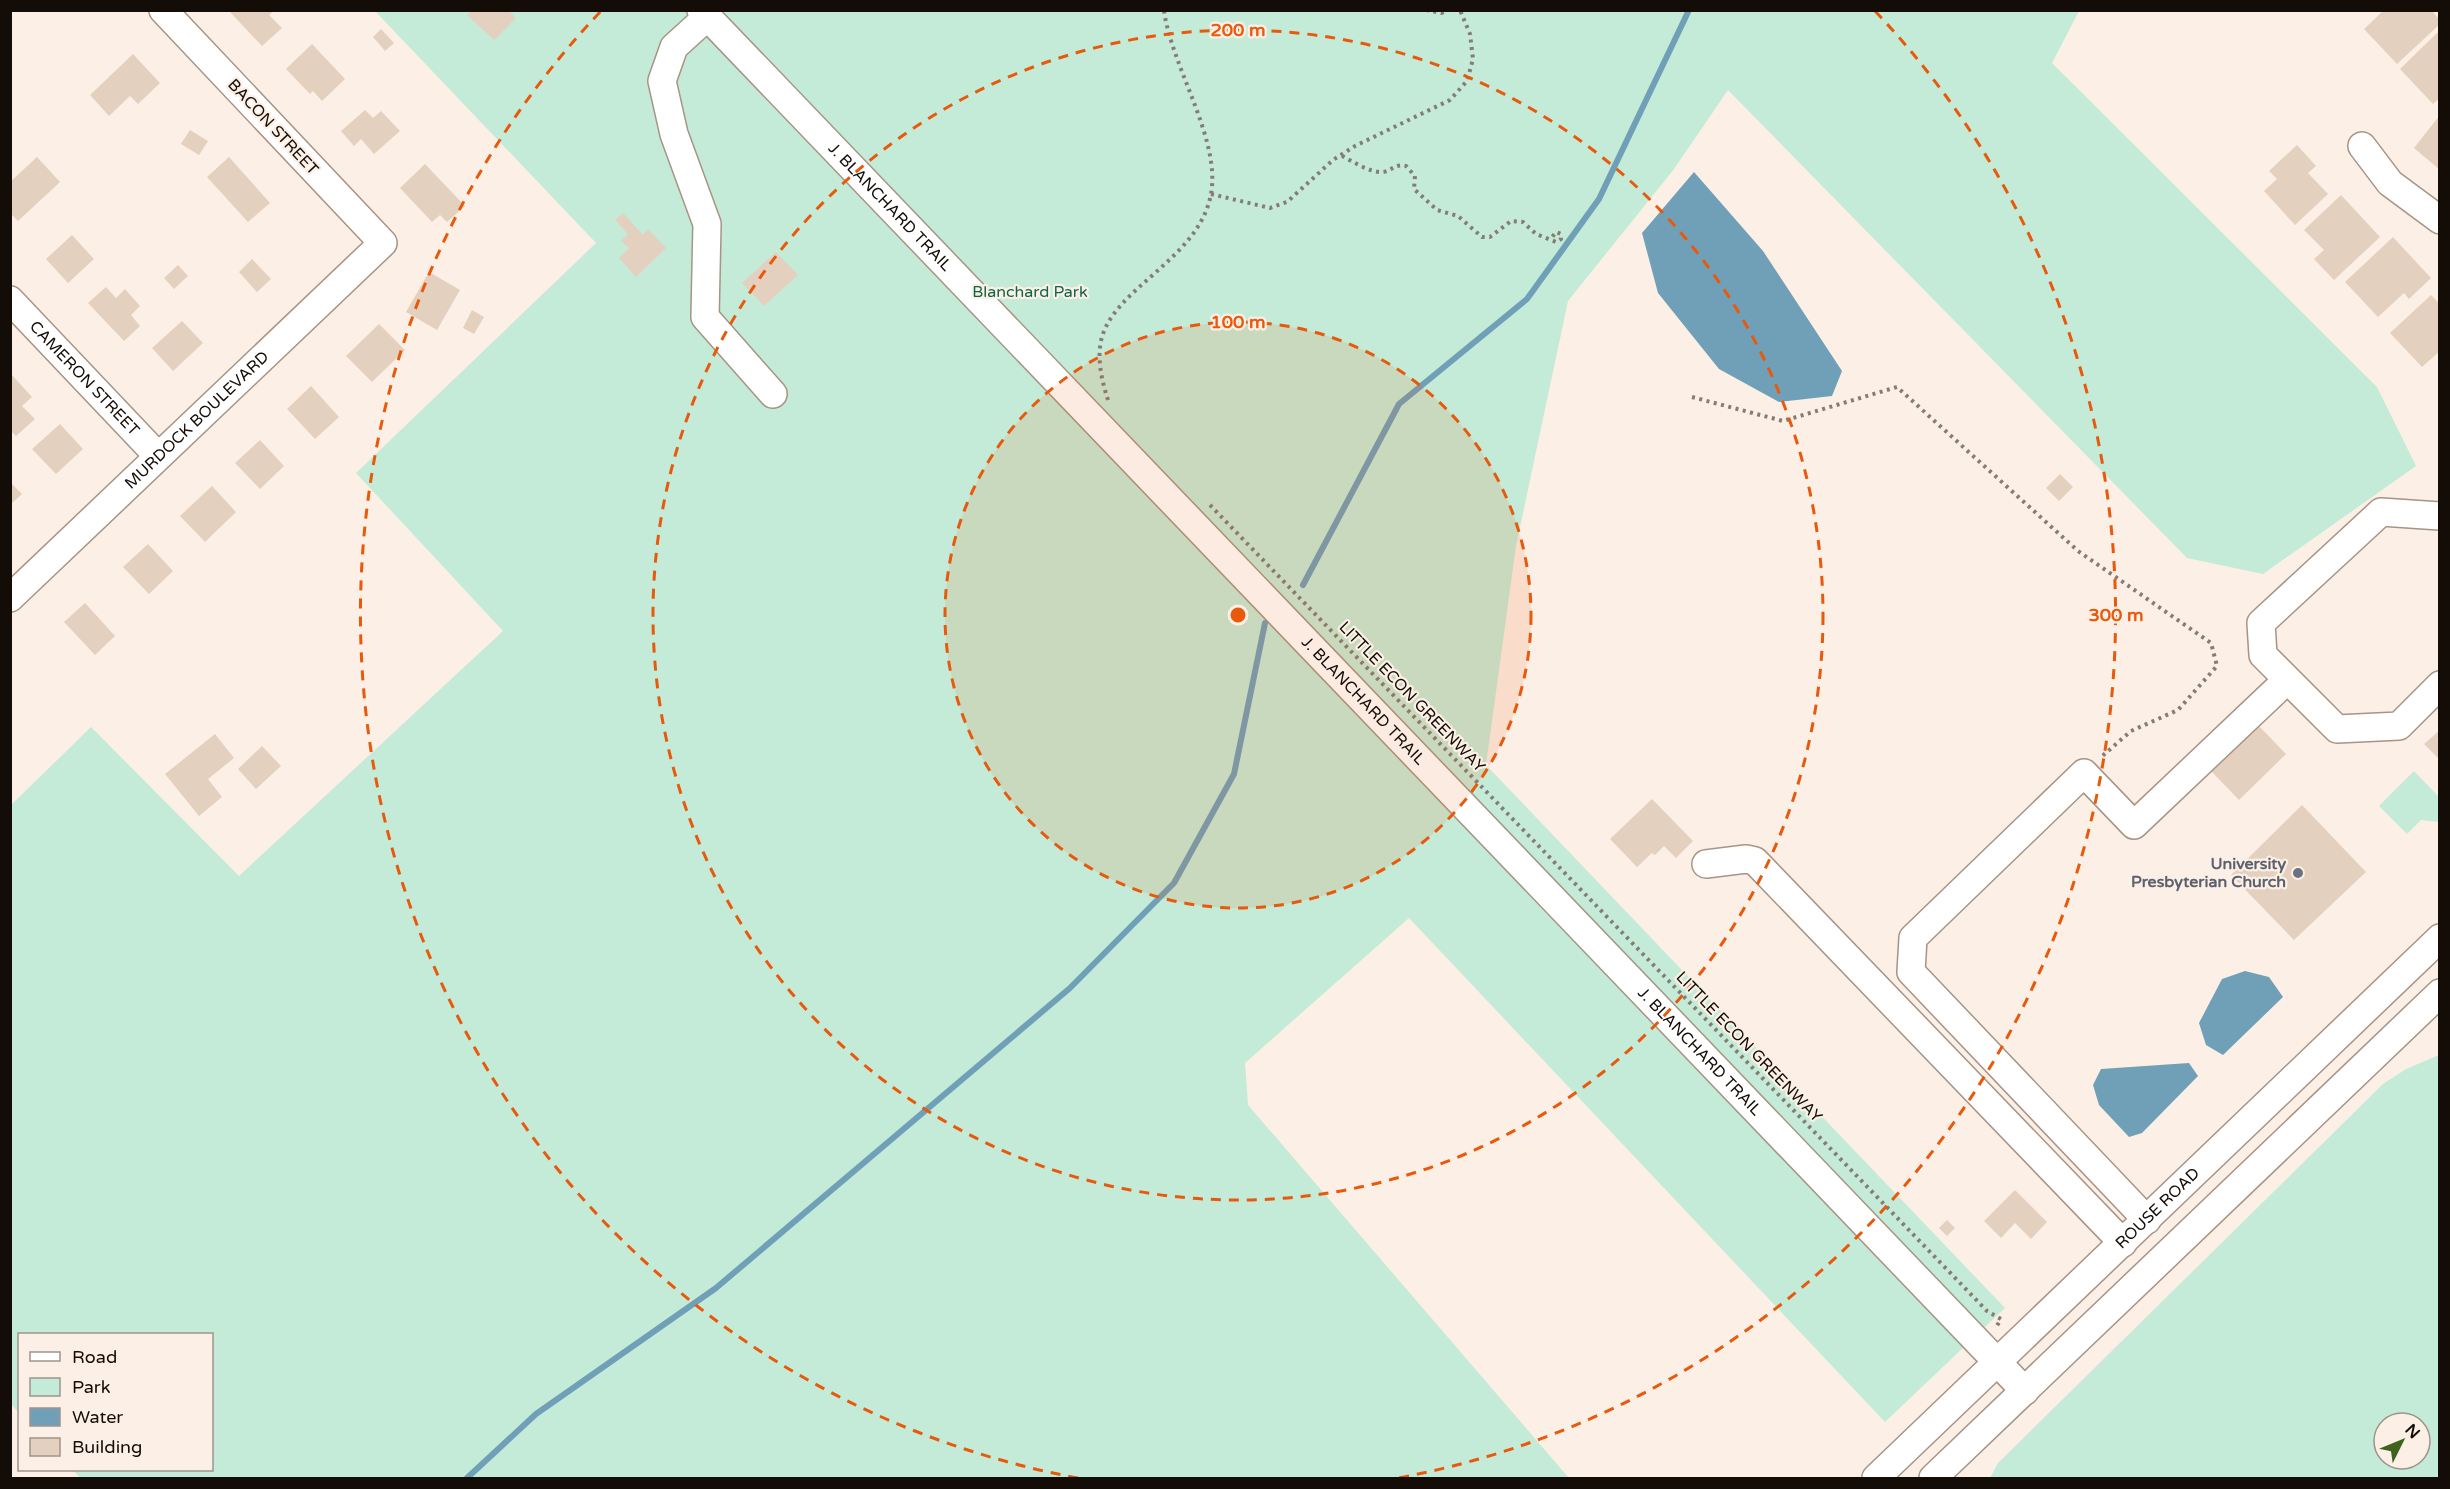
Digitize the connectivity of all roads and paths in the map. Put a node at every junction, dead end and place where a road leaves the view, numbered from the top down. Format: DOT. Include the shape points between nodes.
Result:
graph roads {
  1 [pos="163,10"];
  2 [pos="1164,10"];
  3 [pos="1426,10"];
  4 [pos="1446,10"];
  5 [pos="1460,10"];
  6 [pos="704,14"];
  7 [pos="2362,146"];
  8 [pos="1342,156"];
  9 [pos="1211,194"];
  10 [pos="2439,220"];
  11 [pos="1550,240"];
  12 [pos="383,243"];
  13 [pos="10,300"];
  14 [pos="773,394"];
  15 [pos="1692,397"];
  16 [pos="1110,405"];
  17 [pos="158,456"];
  18 [pos="1202,497"];
  19 [pos="2439,516"];
  20 [pos="10,598"];
  21 [pos="2288,680"];
  22 [pos="2439,685"];
  23 [pos="2084,773"];
  24 [pos="1706,864"];
  25 [pos="2439,938"];
  26 [pos="2439,993"];
  27 [pos="2147,1220"];
  28 [pos="2123,1243"];
  29 [pos="1998,1325"];
  30 [pos="1997,1363"];
  31 [pos="2025,1391"];
  32 [pos="1876,1479"];
  33 [pos="1933,1479"];
  1 -- 12 [label="street, BACON STREET"];
  2 -- 9 [label="path" via="1207,147"];
  3 -- 4 [label="path"];
  5 -- 8 [label="path" via="1472,45 1467,81 1450,100"];
  6 -- 14 [label="street" via="674,47 662,81 674,134 707,224 705,317"];
  6 -- 30 [label="street, J. BLANCHARD TRAIL"];
  7 -- 10 [label="street" via="2390,183"];
  8 -- 9 [label="path" via="1319,171 1287,202 1270,208"];
  8 -- 11 [label="path" via="1377,172 1386,172 1396,165 1406,166 1414,176 1414,189 1427,202 1466,221 1482,237 1490,237 1511,221 1523,222"];
  9 -- 16 [label="path" via="1194,234 1124,304 1103,334 1101,360"];
  12 -- 17 [label="street, MURDOCK BOULEVARD"];
  13 -- 17 [label="street, CAMERON STREET"];
  15 -- 23 [label="path" via="1783,421 1898,387 2078,551 2211,643 2217,666 2178,710 2131,731"];
  17 -- 20 [label="street, MURDOCK BOULEVARD"];
  18 -- 29 [label="path, LITTLE ECON GREENWAY" via="1987,1311 2001,1319"];
  19 -- 21 [label="street" via="2381,512 2261,623 2262,655"];
  21 -- 22 [label="street" via="2337,729 2399,726"];
  21 -- 23 [label="street" via="2134,825"];
  23 -- 27 [label="street" via="1913,938 1911,972"];
  24 -- 28 [label="street" via="1755,861"];
  25 -- 27 [label="street, ROUSE ROAD"];
  26 -- 31 [label="street"];
  27 -- 28 [label="street, ROUSE ROAD"];
  28 -- 30 [label="street, ROUSE ROAD"];
  30 -- 31 [label="street, J. BLANCHARD TRAIL"];
  30 -- 32 [label="street, ROUSE ROAD"];
  31 -- 33 [label="street"];
}
